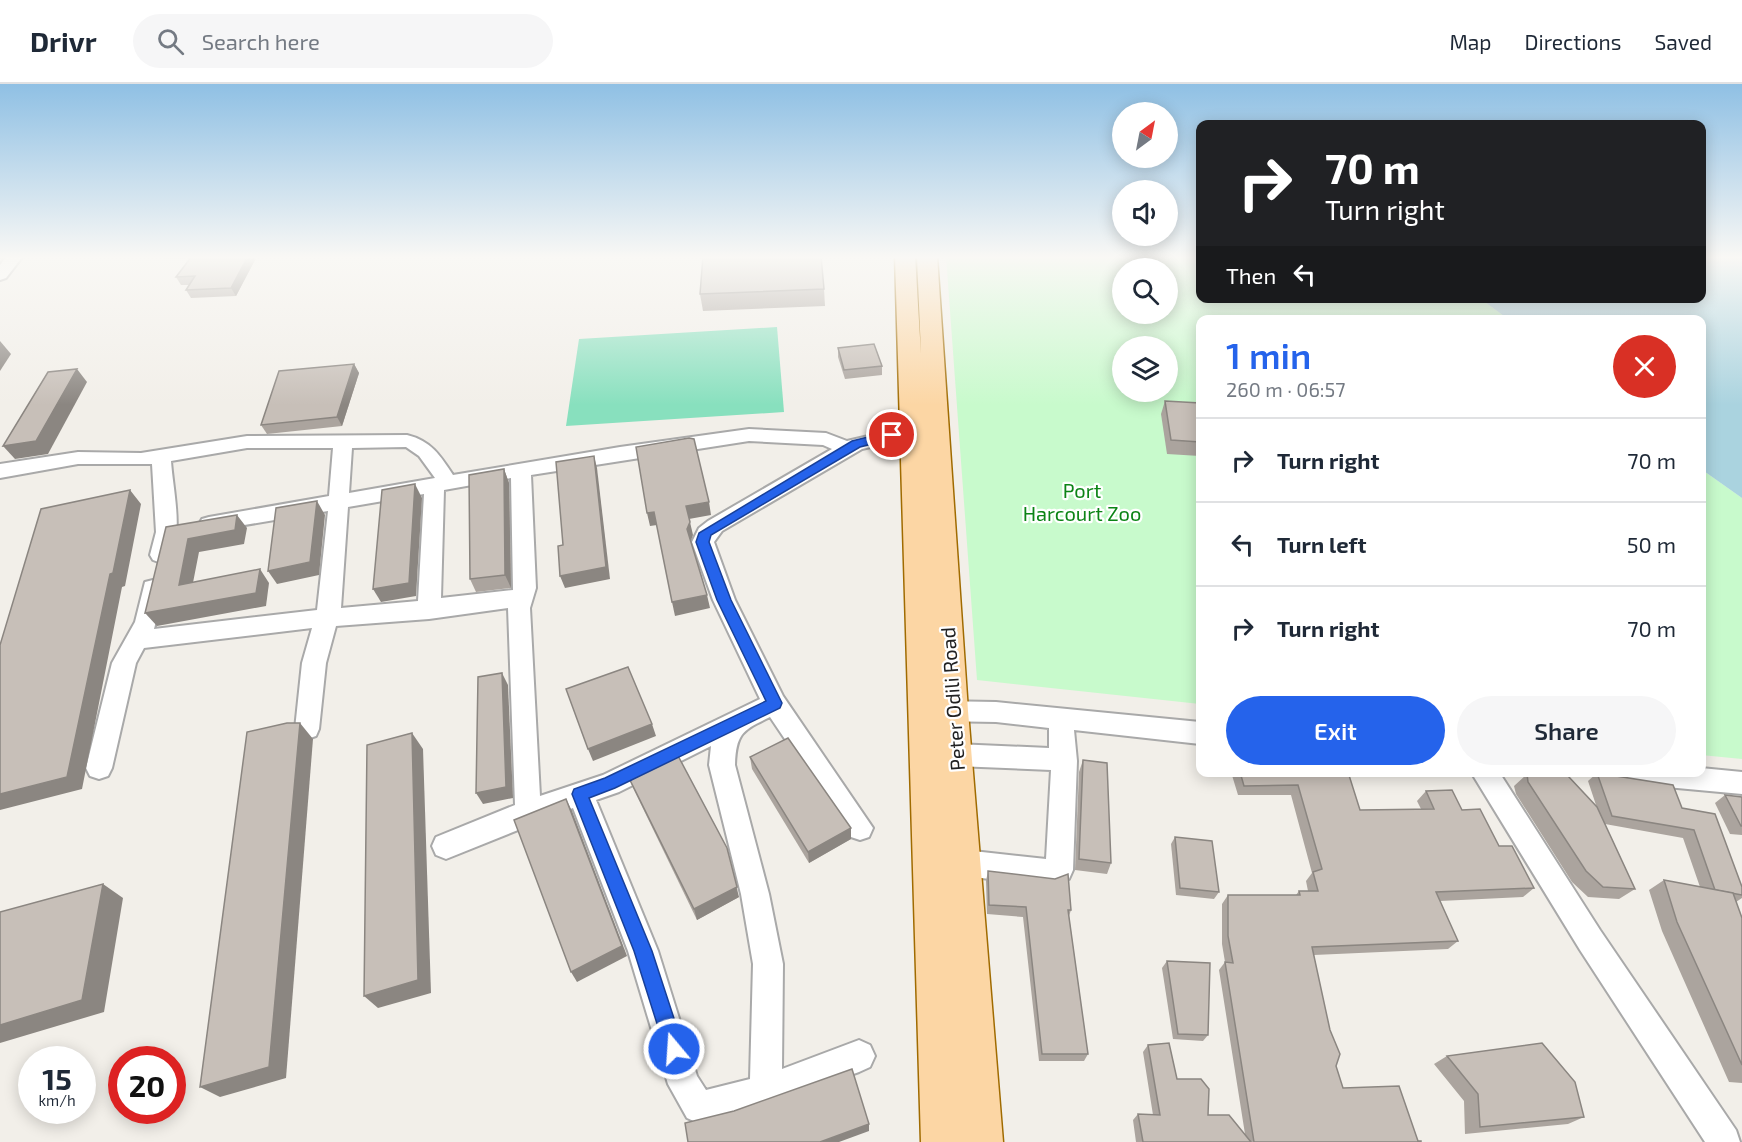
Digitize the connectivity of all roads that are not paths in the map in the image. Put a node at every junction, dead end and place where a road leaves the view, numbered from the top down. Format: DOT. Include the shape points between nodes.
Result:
graph roads {
  1 [pos="907,305"];
  2 [pos="928,305"];
  3 [pos="912,432"];
  4 [pos="343,442"];
  5 [pos="847,449"];
  6 [pos="161,456"];
  7 [pos="521,470"];
  8 [pos="0,471"];
  9 [pos="441,484"];
  10 [pos="337,502"];
  11 [pos="166,531"];
  12 [pos="521,598"];
  13 [pos="429,610"];
  14 [pos="327,617"];
  15 [pos="136,640"];
  16 [pos="774,703"];
  17 [pos="939,711"];
  18 [pos="1061,719"];
  19 [pos="733,725"];
  20 [pos="307,729"];
  21 [pos="1196,733"];
  22 [pos="956,755"];
  23 [pos="1062,759"];
  24 [pos="99,768"];
  25 [pos="1487,777"];
  26 [pos="1677,777"];
  27 [pos="1742,783"];
  28 [pos="580,794"];
  29 [pos="528,812"];
  30 [pos="860,828"];
  31 [pos="446,846"];
  32 [pos="964,863"];
  33 [pos="859,1056"];
  34 [pos="766,1089"];
  35 [pos="944,1142"];
  36 [pos="981,1142"];
  37 [pos="1724,1142"];
  1 -- 3 [label="main road, Peter Odili Road"];
  2 -- 17 [label="main road, Peter Odili Road"];
  3 -- 5 [label="street" via="872,438"];
  3 -- 17 [label="main road, Peter Odili Road"];
  4 -- 6 [label="street" via="247,442"];
  4 -- 9 [label="street" via="418,443 425,449"];
  4 -- 10 [label="street"];
  5 -- 7 [label="street" via="826,439 749,435"];
  5 -- 16 [label="street" via="715,526 703,542 724,600"];
  6 -- 8 [label="street" via="78,458"];
  6 -- 11 [label="street"];
  7 -- 9 [label="street"];
  7 -- 12 [label="street" via="525,588"];
  9 -- 10 [label="street"];
  9 -- 13 [label="street"];
  10 -- 11 [label="street"];
  10 -- 14 [label="street"];
  11 -- 15 [label="street" via="146,622"];
  12 -- 13 [label="street"];
  12 -- 29 [label="street" via="519,630"];
  13 -- 14 [label="street"];
  14 -- 15 [label="street"];
  14 -- 20 [label="street" via="314,663"];
  15 -- 24 [label="street" via="124,663"];
  16 -- 19 [label="street"];
  16 -- 30 [label="street"];
  17 -- 18 [label="street"];
  17 -- 22 [label="main road, Peter Odili Road"];
  17 -- 35 [label="main road, Peter Odili Road"];
  18 -- 21 [label="street"];
  18 -- 23 [label="street"];
  19 -- 28 [label="street" via="610,784"];
  19 -- 34 [label="street" via="723,747 722,765 755,894 768,964"];
  22 -- 23 [label="street"];
  22 -- 32 [label="main road, Peter Odili Road"];
  23 -- 32 [label="street" via="1059,870 1052,873"];
  25 -- 37 [label="street"];
  26 -- 27 [label="street"];
  28 -- 29 [label="street"];
  28 -- 34 [label="street" via="643,951 689,1095 698,1107 704,1107"];
  29 -- 31 [label="street"];
  32 -- 36 [label="main road, Peter Odili Road"];
  33 -- 34 [label="street"];
}
